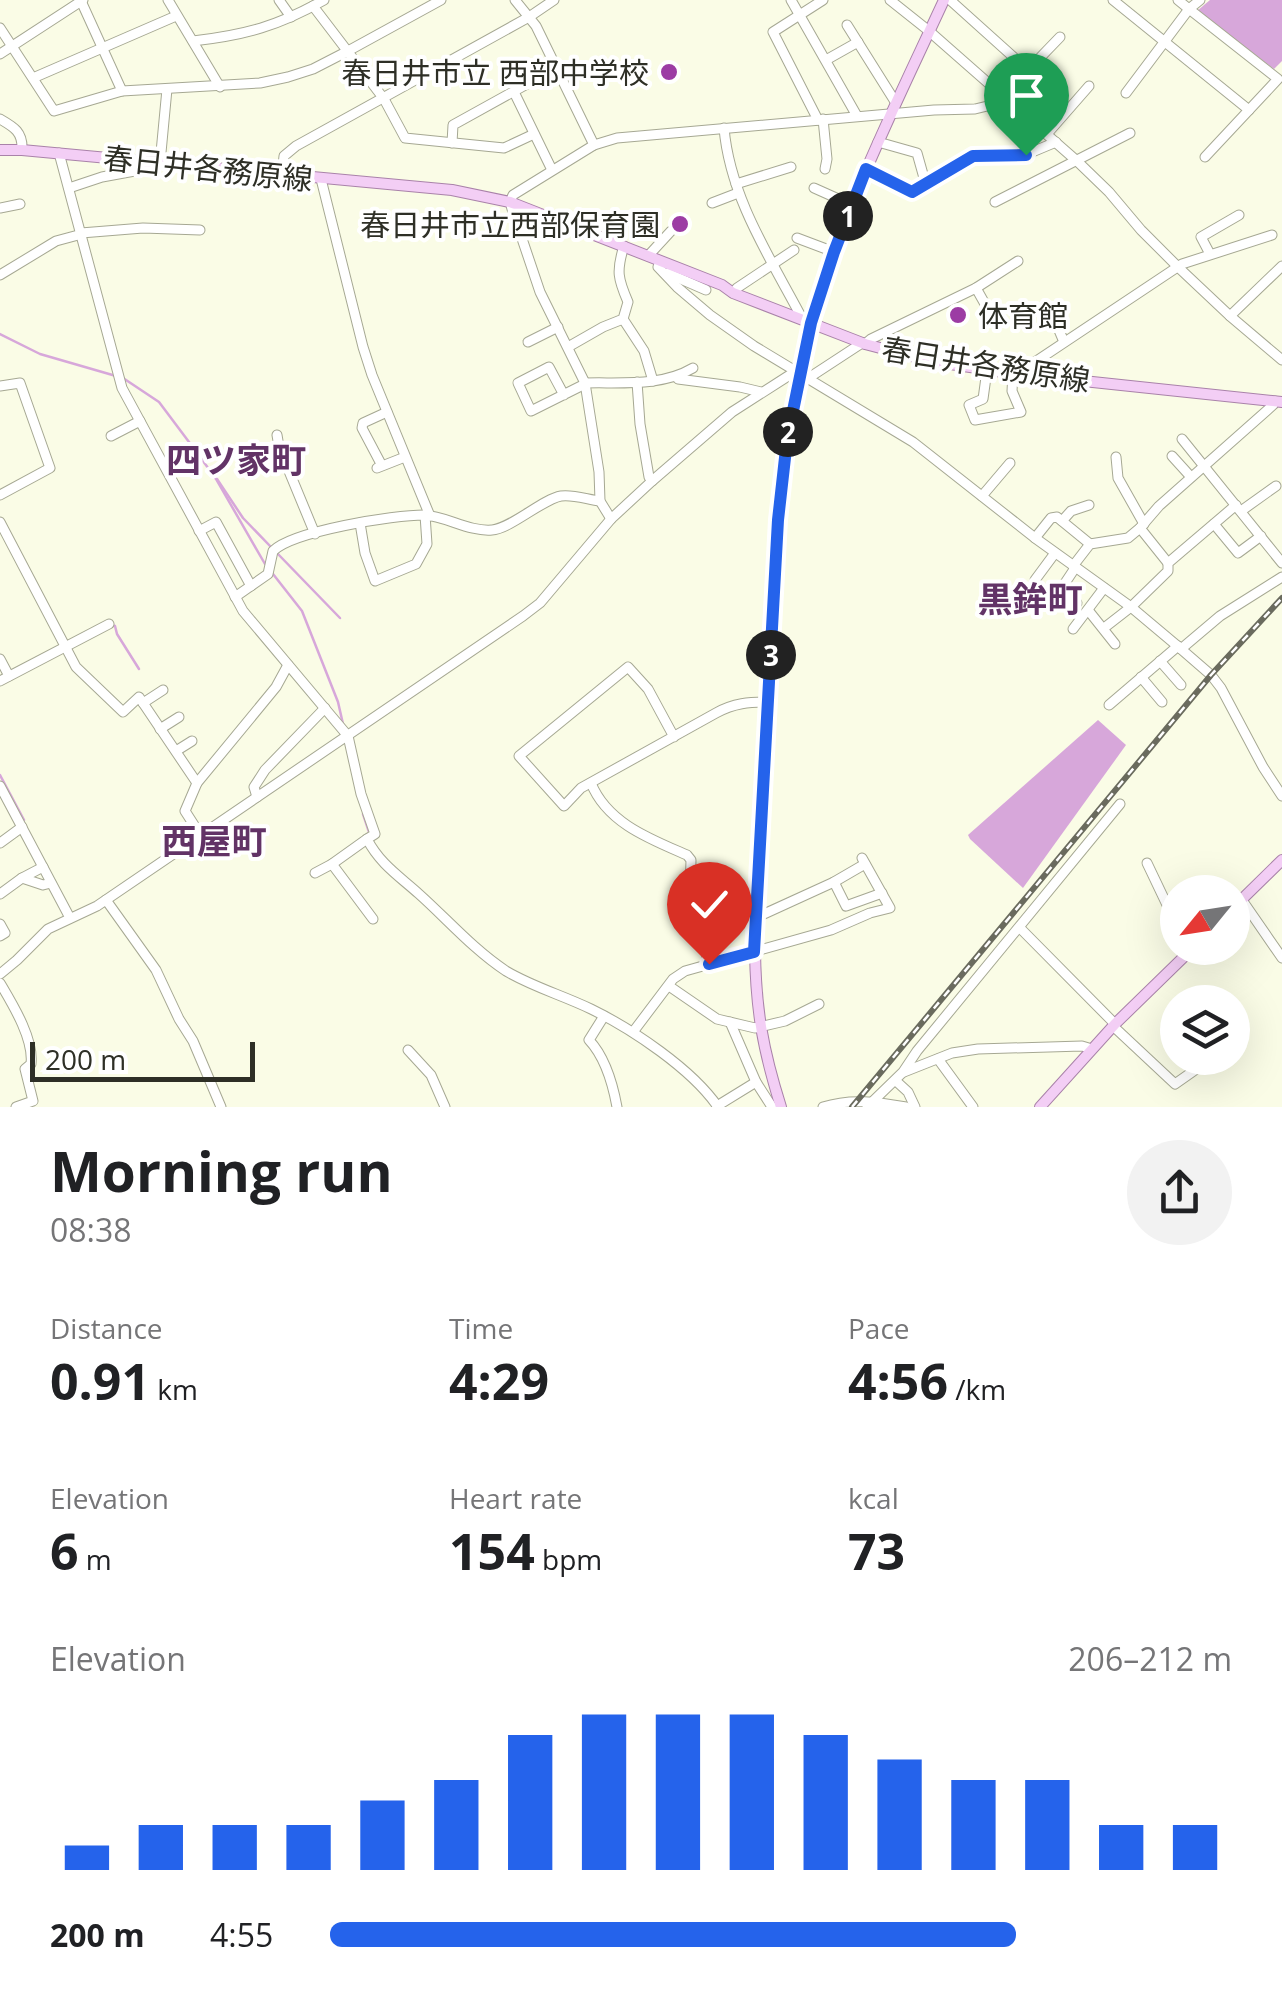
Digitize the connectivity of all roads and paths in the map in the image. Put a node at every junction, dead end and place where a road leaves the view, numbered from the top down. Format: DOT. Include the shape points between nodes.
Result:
graph roads {
  1 [pos="56,0"];
  2 [pos="168,0"];
  3 [pos="279,0"];
  4 [pos="324,0"];
  5 [pos="441,0"];
  6 [pos="515,0"];
  7 [pos="554,0"];
  8 [pos="791,0"];
  9 [pos="823,0"];
  10 [pos="947,0"];
  11 [pos="1113,0"];
  12 [pos="1178,0"];
  13 [pos="1200,0"];
  14 [pos="82,1"];
  15 [pos="894,1"];
  16 [pos="313,6"];
  17 [pos="1189,9"];
  18 [pos="64,12"];
  19 [pos="176,16"];
  20 [pos="800,16"];
  21 [pos="530,17"];
  22 [pos="291,18"];
  23 [pos="847,25"];
  24 [pos="0,28"];
  25 [pos="929,32"];
  26 [pos="1060,37"];
  27 [pos="193,41"];
  28 [pos="1164,41"];
  29 [pos="858,42"];
  30 [pos="13,46"];
  31 [pos="102,47"];
  32 [pos="348,51"];
  33 [pos="0,54"];
  34 [pos="826,60"];
  35 [pos="556,68"];
  36 [pos="1029,72"];
  37 [pos="33,78"];
  38 [pos="1088,86"];
  39 [pos="220,87"];
  40 [pos="167,89"];
  41 [pos="122,91"];
  42 [pos="514,92"];
  43 [pos="1126,93"];
  44 [pos="384,99"];
  45 [pos="1005,99"];
  46 [pos="894,108"];
  47 [pos="1249,110"];
  48 [pos="857,116"];
  49 [pos="0,120"];
  50 [pos="821,120"];
  51 [pos="724,128"];
  52 [pos="534,134"];
  53 [pos="1047,134"];
  54 [pos="1130,134"];
  55 [pos="452,142"];
  56 [pos="878,142"];
  57 [pos="1056,142"];
  58 [pos="594,145"];
  59 [pos="0,150"];
  60 [pos="22,150"];
  61 [pos="60,153"];
  62 [pos="1205,157"];
  63 [pos="1078,162"];
  64 [pos="160,163"];
  65 [pos="790,167"];
  66 [pos="825,169"];
  67 [pos="866,169"];
  68 [pos="552,170"];
  69 [pos="282,174"];
  70 [pos="321,178"];
  71 [pos="926,185"];
  72 [pos="69,188"];
  73 [pos="737,188"];
  74 [pos="814,188"];
  75 [pos="510,202"];
  76 [pos="712,202"];
  77 [pos="996,202"];
  78 [pos="20,204"];
  79 [pos="852,205"];
  80 [pos="0,208"];
  81 [pos="1239,215"];
  82 [pos="200,230"];
  83 [pos="671,231"];
  84 [pos="81,234"];
  85 [pos="1272,235"];
  86 [pos="797,238"];
  87 [pos="624,246"];
  88 [pos="794,250"];
  89 [pos="834,252"];
  90 [pos="1210,254"];
  91 [pos="648,256"];
  92 [pos="1018,261"];
  93 [pos="773,263"];
  94 [pos="661,266"];
  95 [pos="1282,266"];
  96 [pos="1178,267"];
  97 [pos="0,275"];
  98 [pos="976,288"];
  99 [pos="706,290"];
  100 [pos="732,293"];
  101 [pos="985,304"];
  102 [pos="1054,316"];
  103 [pos="1230,316"];
  104 [pos="623,320"];
  105 [pos="807,322"];
  106 [pos="558,327"];
  107 [pos="528,342"];
  108 [pos="1064,342"];
  109 [pos="864,343"];
  110 [pos="568,347"];
  111 [pos="1282,360"];
  112 [pos="693,368"];
  113 [pos="986,370"];
  114 [pos="1015,374"];
  115 [pos="801,375"];
  116 [pos="675,379"];
  117 [pos="652,381"];
  118 [pos="637,382"];
  119 [pos="585,383"];
  120 [pos="0,386"];
  121 [pos="762,392"];
  122 [pos="564,395"];
  123 [pos="1278,402"];
  124 [pos="387,412"];
  125 [pos="140,421"];
  126 [pos="277,435"];
  127 [pos="111,436"];
  128 [pos="1182,440"];
  129 [pos="292,441"];
  130 [pos="279,448"];
  131 [pos="1172,456"];
  132 [pos="405,457"];
  133 [pos="1116,458"];
  134 [pos="1010,462"];
  135 [pos="1204,466"];
  136 [pos="1191,478"];
  137 [pos="652,481"];
  138 [pos="1276,486"];
  139 [pos="0,496"];
  140 [pos="982,496"];
  141 [pos="600,501"];
  142 [pos="1089,505"];
  143 [pos="1239,508"];
  144 [pos="427,516"];
  145 [pos="611,519"];
  146 [pos="1062,521"];
  147 [pos="0,522"];
  148 [pos="360,523"];
  149 [pos="1214,524"];
  150 [pos="1142,526"];
  151 [pos="199,530"];
  152 [pos="315,534"];
  153 [pos="1262,536"];
  154 [pos="1035,538"];
  155 [pos="1090,544"];
  156 [pos="1278,548"];
  157 [pos="1055,552"];
  158 [pos="1168,563"];
  159 [pos="1282,563"];
  160 [pos="1074,567"];
  161 [pos="1282,578"];
  162 [pos="1035,580"];
  163 [pos="251,586"];
  164 [pos="1104,588"];
  165 [pos="235,597"];
  166 [pos="1076,602"];
  167 [pos="1131,608"];
  168 [pos="1088,610"];
  169 [pos="109,624"];
  170 [pos="1104,628"];
  171 [pos="1073,629"];
  172 [pos="1115,644"];
  173 [pos="65,646"];
  174 [pos="1180,648"];
  175 [pos="0,659"];
  176 [pos="1160,661"];
  177 [pos="288,665"];
  178 [pos="1142,677"];
  179 [pos="4,678"];
  180 [pos="1181,685"];
  181 [pos="162,690"];
  182 [pos="143,702"];
  183 [pos="768,702"];
  184 [pos="1162,702"];
  185 [pos="1108,705"];
  186 [pos="325,708"];
  187 [pos="179,717"];
  188 [pos="160,729"];
  189 [pos="674,736"];
  190 [pos="346,737"];
  191 [pos="192,741"];
  192 [pos="176,752"];
  193 [pos="197,783"];
  194 [pos="592,783"];
  195 [pos="0,786"];
  196 [pos="1282,796"];
  197 [pos="257,797"];
  198 [pos="1120,804"];
  199 [pos="22,827"];
  200 [pos="201,836"];
  201 [pos="367,839"];
  202 [pos="0,844"];
  203 [pos="1282,860"];
  204 [pos="1148,863"];
  205 [pos="332,864"];
  206 [pos="43,867"];
  207 [pos="315,873"];
  208 [pos="22,878"];
  209 [pos="51,882"];
  210 [pos="834,882"];
  211 [pos="1160,889"];
  212 [pos="1250,892"];
  213 [pos="882,893"];
  214 [pos="0,894"];
  215 [pos="106,900"];
  216 [pos="1250,912"];
  217 [pos="757,913"];
  218 [pos="70,918"];
  219 [pos="373,920"];
  220 [pos="0,924"];
  221 [pos="1020,928"];
  222 [pos="0,936"];
  223 [pos="754,952"];
  224 [pos="1282,958"];
  225 [pos="709,964"];
  226 [pos="1175,965"];
  227 [pos="0,973"];
  228 [pos="0,983"];
  229 [pos="669,986"];
  230 [pos="819,1004"];
  231 [pos="604,1016"];
  232 [pos="730,1022"];
  233 [pos="1114,1025"];
  234 [pos="760,1028"];
  235 [pos="633,1032"];
  236 [pos="1092,1049"];
  237 [pos="408,1050"];
  238 [pos="938,1059"];
  239 [pos="1160,1069"];
  240 [pos="1166,1075"];
  241 [pos="1188,1075"];
  242 [pos="899,1077"];
  243 [pos="756,1082"];
  244 [pos="870,1104"];
  245 [pos="714,1106"];
  246 [pos="16,1107"];
  247 [pos="221,1107"];
  248 [pos="445,1107"];
  249 [pos="617,1107"];
  250 [pos="772,1107"];
  251 [pos="781,1107"];
  252 [pos="823,1107"];
  253 [pos="906,1107"];
  254 [pos="916,1107"];
  255 [pos="974,1107"];
  256 [pos="1040,1107"];
  1 -- 18 [label="street"];
  2 -- 19 [label="street"];
  3 -- 22 [label="street"];
  4 -- 16 [label="street"];
  5 -- 32 [label="street"];
  6 -- 21 [label="street"];
  7 -- 21 [label="street"];
  8 -- 20 [label="street"];
  9 -- 20 [label="street"];
  10 -- 25 [label="main road"];
  10 -- 36 [label="street"];
  11 -- 28 [label="street"];
  12 -- 17 [label="street"];
  13 -- 17 [label="street"];
  14 -- 18 [label="street"];
  14 -- 31 [label="street"];
  15 -- 25 [label="street"];
  16 -- 22 [label="street"];
  16 -- 32 [label="street"];
  17 -- 28 [label="street"];
  17 -- 47 [label="street" via="1278,79"];
  18 -- 30 [label="street"];
  19 -- 27 [label="street"];
  19 -- 31 [label="street"];
  20 -- 34 [label="street"];
  20 -- 50 [label="street" via="773,32"];
  21 -- 35 [label="street"];
  21 -- 44 [label="street"];
  22 -- 27 [label="street"];
  23 -- 29 [label="street"];
  24 -- 30 [label="street"];
  25 -- 45 [label="street"];
  25 -- 46 [label="main road"];
  26 -- 36 [label="street"];
  27 -- 39 [label="street"];
  28 -- 43 [label="street"];
  28 -- 47 [label="street"];
  29 -- 34 [label="street"];
  29 -- 46 [label="street"];
  30 -- 33 [label="street"];
  30 -- 37 [label="street"];
  31 -- 37 [label="street"];
  31 -- 41 [label="street"];
  32 -- 39 [label="street" via="288,77"];
  32 -- 44 [label="street"];
  34 -- 48 [label="street"];
  35 -- 42 [label="street"];
  35 -- 58 [label="street"];
  36 -- 45 [label="street"];
  37 -- 41 [label="street" via="54,111"];
  38 -- 53 [label="street"];
  39 -- 40 [label="street"];
  40 -- 41 [label="street"];
  40 -- 64 [label="street"];
  42 -- 52 [label="street"];
  42 -- 55 [label="street" via="453,125"];
  44 -- 55 [label="street" via="405,138"];
  44 -- 69 [label="street" via="296,146 284,156"];
  45 -- 46 [label="street" via="975,109"];
  45 -- 53 [label="street"];
  46 -- 48 [label="street"];
  46 -- 56 [label="main road"];
  47 -- 62 [label="street"];
  48 -- 50 [label="street"];
  49 -- 60 [label="street" via="21,135"];
  50 -- 51 [label="street"];
  50 -- 66 [label="street"];
  51 -- 58 [label="street"];
  51 -- 73 [label="street"];
  52 -- 55 [label="street" via="504,148"];
  52 -- 68 [label="street"];
  53 -- 57 [label="street"];
  54 -- 63 [label="street"];
  56 -- 67 [label="main road"];
  56 -- 71 [label="street" via="916,153"];
  57 -- 63 [label="street"];
  57 -- 71 [label="street" via="1026,155 973,156"];
  58 -- 68 [label="street"];
  59 -- 60 [label="main road, 春日井各務原線"];
  60 -- 61 [label="main road, 春日井各務原線"];
  61 -- 64 [label="main road, 春日井各務原線"];
  61 -- 72 [label="street"];
  63 -- 77 [label="street"];
  63 -- 96 [label="street"];
  64 -- 69 [label="main road, 春日井各務原線"];
  64 -- 72 [label="street"];
  65 -- 73 [label="street"];
  67 -- 71 [label="street" via="912,192"];
  67 -- 79 [label="main road"];
  68 -- 75 [label="street"];
  69 -- 70 [label="main road, 春日井各務原線"];
  70 -- 75 [label="main road, 春日井各務原線"];
  70 -- 124 [label="street" via="363,348"];
  72 -- 84 [label="street"];
  73 -- 76 [label="street"];
  73 -- 93 [label="street"];
  74 -- 79 [label="street"];
  75 -- 87 [label="main road, 春日井各務原線"];
  75 -- 106 [label="street"];
  78 -- 80 [label="street"];
  79 -- 89 [label="main road"];
  81 -- 90 [label="street" via="1201,237"];
  82 -- 84 [label="street"];
  83 -- 91 [label="street"];
  84 -- 97 [label="street" via="56,241"];
  84 -- 125 [label="street" via="122,388"];
  85 -- 90 [label="street"];
  86 -- 89 [label="street"];
  87 -- 91 [label="main road, 春日井各務原線"];
  87 -- 104 [label="street" via="618,264 628,302"];
  88 -- 93 [label="street"];
  89 -- 105 [label="main road"];
  90 -- 96 [label="street"];
  91 -- 94 [label="main road, 春日井各務原線"];
  92 -- 98 [label="street"];
  93 -- 100 [label="street"];
  93 -- 105 [label="street"];
  94 -- 99 [label="street"];
  94 -- 100 [label="main road, 春日井各務原線"];
  94 -- 115 [label="street" via="710,314"];
  95 -- 103 [label="street"];
  96 -- 103 [label="street"];
  96 -- 108 [label="street"];
  98 -- 101 [label="street"];
  98 -- 109 [label="street"];
  100 -- 105 [label="main road, 春日井各務原線"];
  102 -- 108 [label="street"];
  103 -- 111 [label="street"];
  104 -- 110 [label="street"];
  104 -- 117 [label="street" via="644,351"];
  105 -- 109 [label="main road, 春日井各務原線"];
  105 -- 115 [label="main road"];
  106 -- 107 [label="street"];
  106 -- 110 [label="street"];
  108 -- 114 [label="street"];
  109 -- 113 [label="main road, 春日井各務原線"];
  109 -- 115 [label="street"];
  110 -- 119 [label="street"];
  112 -- 116 [label="street"];
  113 -- 114 [label="main road, 春日井各務原線"];
  113 -- 114 [label="street" via="984,399 968,405 975,420 1021,412 1012,391"];
  114 -- 123 [label="main road, 春日井各務原線"];
  115 -- 121 [label="street"];
  115 -- 140 [label="street" via="913,442"];
  115 -- 183 [label="main road" via="778,520"];
  116 -- 117 [label="street"];
  116 -- 121 [label="street"];
  117 -- 118 [label="street"];
  118 -- 119 [label="street"];
  118 -- 137 [label="street"];
  119 -- 122 [label="street"];
  119 -- 141 [label="street"];
  120 -- 139 [label="street" via="20,383 50,468"];
  121 -- 137 [label="street"];
  122 -- 122 [label="street" via="532,410 518,383 550,367"];
  123 -- 135 [label="street"];
  124 -- 132 [label="street"];
  124 -- 132 [label="street" via="362,428 378,465"];
  125 -- 127 [label="street"];
  125 -- 151 [label="street"];
  126 -- 130 [label="street"];
  128 -- 135 [label="street"];
  129 -- 130 [label="street"];
  130 -- 152 [label="street"];
  131 -- 136 [label="street"];
  132 -- 144 [label="street"];
  133 -- 150 [label="street" via="1118,478"];
  134 -- 140 [label="street"];
  135 -- 136 [label="street"];
  135 -- 143 [label="street"];
  136 -- 150 [label="street"];
  137 -- 145 [label="street"];
  138 -- 143 [label="street"];
  140 -- 154 [label="street"];
  141 -- 144 [label="street" via="560,496 489,531"];
  141 -- 145 [label="street"];
  142 -- 146 [label="street"];
  143 -- 149 [label="street"];
  143 -- 153 [label="street"];
  144 -- 148 [label="street"];
  144 -- 148 [label="street" via="427,544 416,564 375,581"];
  145 -- 190 [label="street" via="540,603"];
  146 -- 154 [label="street" via="1050,518"];
  146 -- 155 [label="street"];
  147 -- 173 [label="street"];
  148 -- 152 [label="street"];
  149 -- 153 [label="street" via="1238,553"];
  149 -- 158 [label="street"];
  150 -- 155 [label="street" via="1128,538"];
  150 -- 158 [label="street"];
  151 -- 163 [label="street" via="216,522"];
  151 -- 165 [label="street"];
  152 -- 163 [label="street" via="279,545 268,574"];
  153 -- 156 [label="street"];
  154 -- 157 [label="street"];
  155 -- 160 [label="street"];
  156 -- 159 [label="street"];
  157 -- 160 [label="street"];
  157 -- 162 [label="street"];
  158 -- 167 [label="street" via="1168,571"];
  160 -- 164 [label="street"];
  160 -- 166 [label="street" via="1063,586"];
  161 -- 174 [label="street"];
  163 -- 165 [label="street"];
  164 -- 167 [label="street"];
  164 -- 168 [label="street"];
  165 -- 177 [label="street"];
  167 -- 170 [label="street"];
  167 -- 174 [label="street"];
  168 -- 170 [label="street"];
  168 -- 171 [label="street"];
  169 -- 173 [label="street"];
  170 -- 172 [label="street"];
  173 -- 179 [label="street"];
  173 -- 182 [label="street" via="76,667 123,712 139,697"];
  174 -- 176 [label="street"];
  174 -- 196 [label="street" via="1221,688"];
  175 -- 179 [label="street"];
  176 -- 178 [label="street"];
  176 -- 180 [label="street"];
  177 -- 186 [label="street"];
  177 -- 193 [label="street"];
  178 -- 184 [label="street"];
  178 -- 185 [label="street"];
  181 -- 182 [label="street"];
  182 -- 188 [label="street"];
  183 -- 189 [label="street" via="736,704"];
  183 -- 217 [label="main road"];
  186 -- 190 [label="street"];
  186 -- 197 [label="street" via="265,770 254,787"];
  187 -- 188 [label="street"];
  188 -- 192 [label="street"];
  189 -- 194 [label="street"];
  189 -- 194 [label="street" via="628,666 519,756 564,806"];
  190 -- 197 [label="street"];
  190 -- 201 [label="street" via="375,834"];
  191 -- 192 [label="street"];
  192 -- 193 [label="street"];
  193 -- 200 [label="street" via="184,811"];
  194 -- 225 [label="street" via="618,818 691,860 690,894"];
  195 -- 199 [label="street"];
  197 -- 200 [label="street"];
  198 -- 221 [label="street"];
  199 -- 202 [label="street"];
  199 -- 206 [label="street"];
  200 -- 215 [label="street"];
  201 -- 205 [label="street"];
  201 -- 231 [label="street" via="385,866 497,964"];
  203 -- 212 [label="main road"];
  204 -- 211 [label="street"];
  205 -- 207 [label="street"];
  205 -- 219 [label="street"];
  206 -- 208 [label="street"];
  206 -- 209 [label="street"];
  208 -- 209 [label="street" via="42,886"];
  208 -- 214 [label="street"];
  209 -- 218 [label="street"];
  210 -- 213 [label="street" via="846,906"];
  210 -- 213 [label="street" via="863,861"];
  210 -- 217 [label="street"];
  213 -- 223 [label="street" via="890,908"];
  215 -- 218 [label="street"];
  215 -- 247 [label="street" via="156,970"];
  216 -- 224 [label="street"];
  217 -- 223 [label="main road"];
  218 -- 227 [label="street" via="48,928"];
  220 -- 222 [label="street"];
  221 -- 233 [label="street"];
  221 -- 242 [label="street"];
  223 -- 225 [label="street"];
  223 -- 234 [label="main road"];
  225 -- 229 [label="street" via="677,975"];
  226 -- 233 [label="main road"];
  228 -- 246 [label="street" via="32,1056 24,1069 33,1101"];
  229 -- 232 [label="street"];
  229 -- 235 [label="street"];
  230 -- 234 [label="street"];
  231 -- 235 [label="street"];
  231 -- 249 [label="street" via="589,1040"];
  232 -- 234 [label="street"];
  232 -- 243 [label="street"];
  233 -- 236 [label="main road"];
  233 -- 239 [label="street"];
  234 -- 251 [label="main road"];
  235 -- 245 [label="street" via="698,1084"];
  236 -- 238 [label="street" via="978,1049"];
  236 -- 256 [label="main road"];
  237 -- 248 [label="street" via="431,1075"];
  238 -- 242 [label="street"];
  238 -- 255 [label="street"];
  240 -- 241 [label="street" via="1175,1084"];
  242 -- 244 [label="street"];
  242 -- 254 [label="street"];
  243 -- 245 [label="street"];
  243 -- 250 [label="street"];
  244 -- 252 [label="street"];
  244 -- 253 [label="street"];
}
